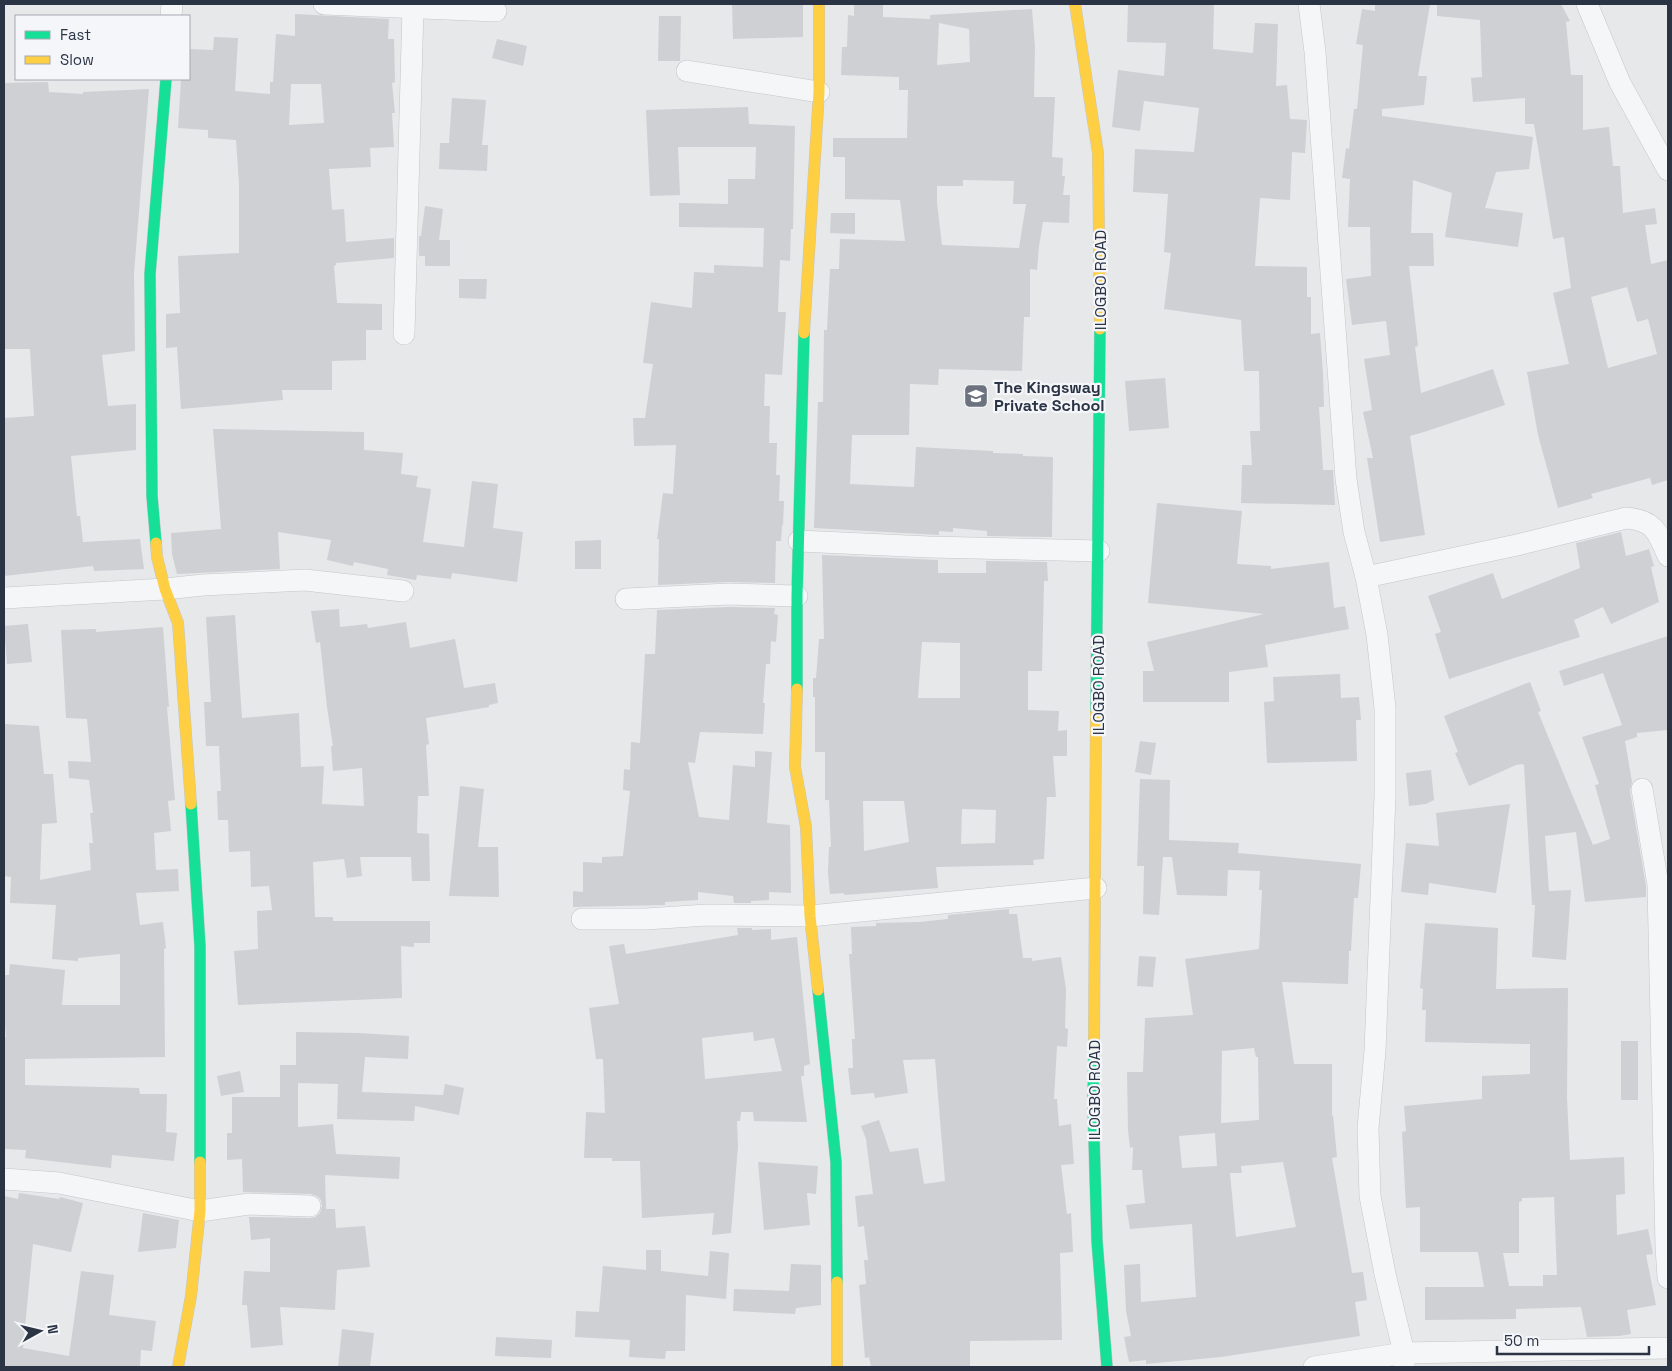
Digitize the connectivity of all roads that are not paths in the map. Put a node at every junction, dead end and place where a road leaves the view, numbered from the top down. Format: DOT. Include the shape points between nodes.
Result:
graph roads {
  1 [pos="324,4"];
  2 [pos="819,4"];
  3 [pos="1075,4"];
  4 [pos="1310,4"];
  5 [pos="1587,4"];
  6 [pos="413,7"];
  7 [pos="496,11"];
  8 [pos="687,70"];
  9 [pos="166,80"];
  10 [pos="819,92"];
  11 [pos="1668,170"];
  12 [pos="404,334"];
  13 [pos="799,541"];
  14 [pos="1098,551"];
  15 [pos="1668,556"];
  16 [pos="1366,577"];
  17 [pos="165,589"];
  18 [pos="403,591"];
  19 [pos="797,596"];
  20 [pos="4,598"];
  21 [pos="626,598"];
  22 [pos="1642,789"];
  23 [pos="1663,884"];
  24 [pos="1096,888"];
  25 [pos="810,916"];
  26 [pos="582,919"];
  27 [pos="4,1179"];
  28 [pos="310,1206"];
  29 [pos="200,1211"];
  30 [pos="1668,1278"];
  31 [pos="1668,1348"];
  32 [pos="1404,1360"];
  33 [pos="178,1367"];
  34 [pos="837,1367"];
  35 [pos="1106,1367"];
  36 [pos="1314,1367"];
  1 -- 6 [label="street"];
  2 -- 10 [label="street"];
  3 -- 14 [label="street, ILOGBO ROAD" via="1098,153"];
  4 -- 16 [label="street" via="1346,479 1354,532"];
  5 -- 11 [label="street" via="1620,83"];
  6 -- 7 [label="street"];
  6 -- 12 [label="street"];
  8 -- 10 [label="street"];
  9 -- 17 [label="street" via="150,274 152,496 157,557"];
  10 -- 13 [label="street" via="804,340"];
  13 -- 14 [label="street"];
  13 -- 19 [label="street"];
  14 -- 24 [label="street, ILOGBO ROAD"];
  15 -- 16 [label="street" via="1658,533 1649,523 1626,518"];
  16 -- 32 [label="street" via="1386,708 1375,1051 1368,1128 1370,1196"];
  17 -- 18 [label="street" via="305,580"];
  17 -- 20 [label="street"];
  17 -- 29 [label="street" via="178,623 200,946"];
  19 -- 21 [label="street" via="729,594"];
  19 -- 25 [label="street" via="795,767 806,827"];
  22 -- 23 [label="street"];
  23 -- 30 [label="street"];
  24 -- 25 [label="street"];
  24 -- 35 [label="street, ILOGBO ROAD" via="1093,1102 1097,1241"];
  25 -- 26 [label="street"];
  25 -- 34 [label="street" via="836,1162"];
  27 -- 29 [label="street" via="59,1183"];
  28 -- 29 [label="street" via="250,1204"];
  29 -- 33 [label="street" via="191,1296"];
  31 -- 32 [label="street"];
  32 -- 36 [label="street"];
}
